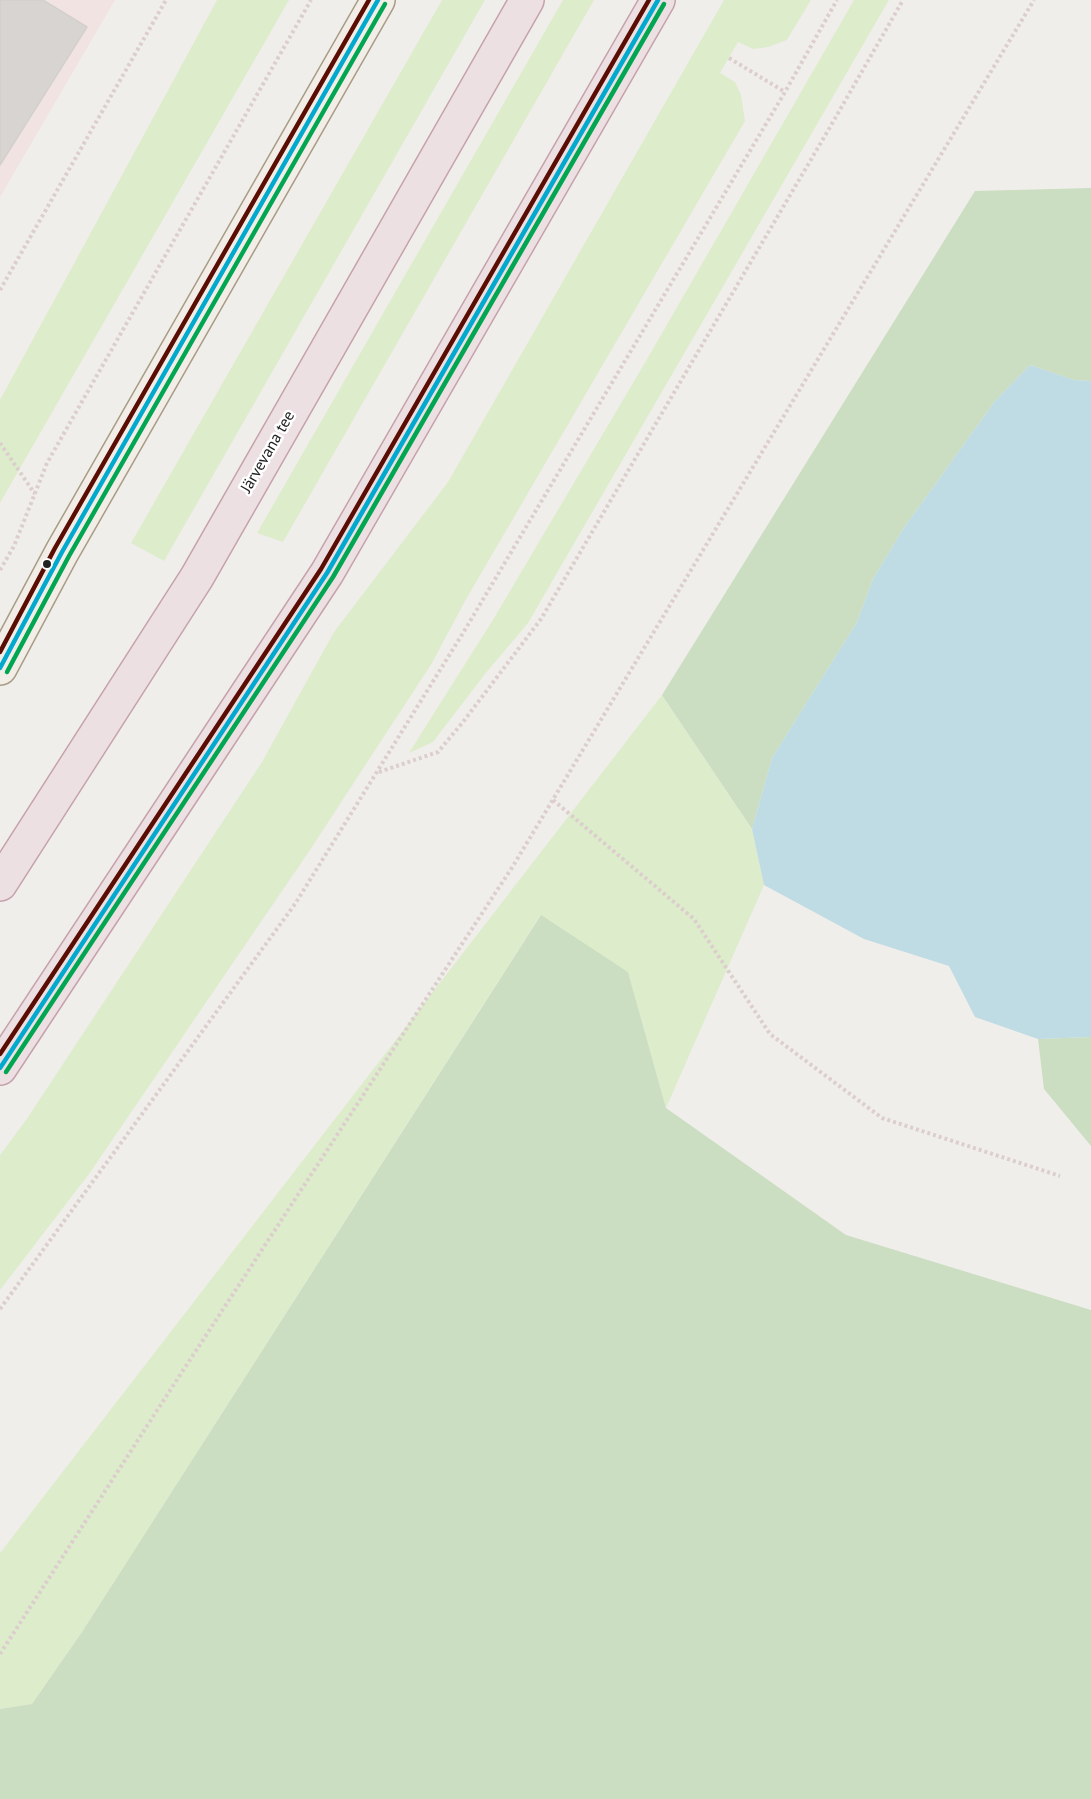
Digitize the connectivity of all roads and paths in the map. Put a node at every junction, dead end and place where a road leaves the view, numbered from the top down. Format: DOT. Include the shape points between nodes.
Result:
graph roads {
  1 [pos="166,0"];
  2 [pos="311,0"];
  3 [pos="378,0"];
  4 [pos="658,0"];
  5 [pos="837,0"];
  6 [pos="903,0"];
  7 [pos="1034,0"];
  8 [pos="524,5"];
  9 [pos="729,58"];
  10 [pos="785,92"];
  11 [pos="0,290"];
  12 [pos="0,443"];
  13 [pos="35,494"];
  14 [pos="0,570"];
  15 [pos="0,668"];
  16 [pos="378,772"];
  17 [pos="553,800"];
  18 [pos="0,884"];
  19 [pos="0,1068"];
  20 [pos="1060,1176"];
  21 [pos="0,1309"];
  22 [pos="0,1654"];
  1 -- 11 [label="path"];
  2 -- 13 [label="path" via="47,463"];
  3 -- 15 [label="main road" via="62,552"];
  4 -- 19 [label="highway" via="327,573"];
  5 -- 10 [label="path"];
  6 -- 16 [label="path" via="541,619 438,752"];
  7 -- 17 [label="path"];
  8 -- 18 [label="highway, Järvevana tee" via="197,577"];
  9 -- 10 [label="path"];
  10 -- 16 [label="path"];
  12 -- 13 [label="path"];
  13 -- 14 [label="path"];
  16 -- 21 [label="path" via="295,904"];
  17 -- 20 [label="path" via="694,919 770,1034 882,1118"];
  17 -- 22 [label="path"];
}
